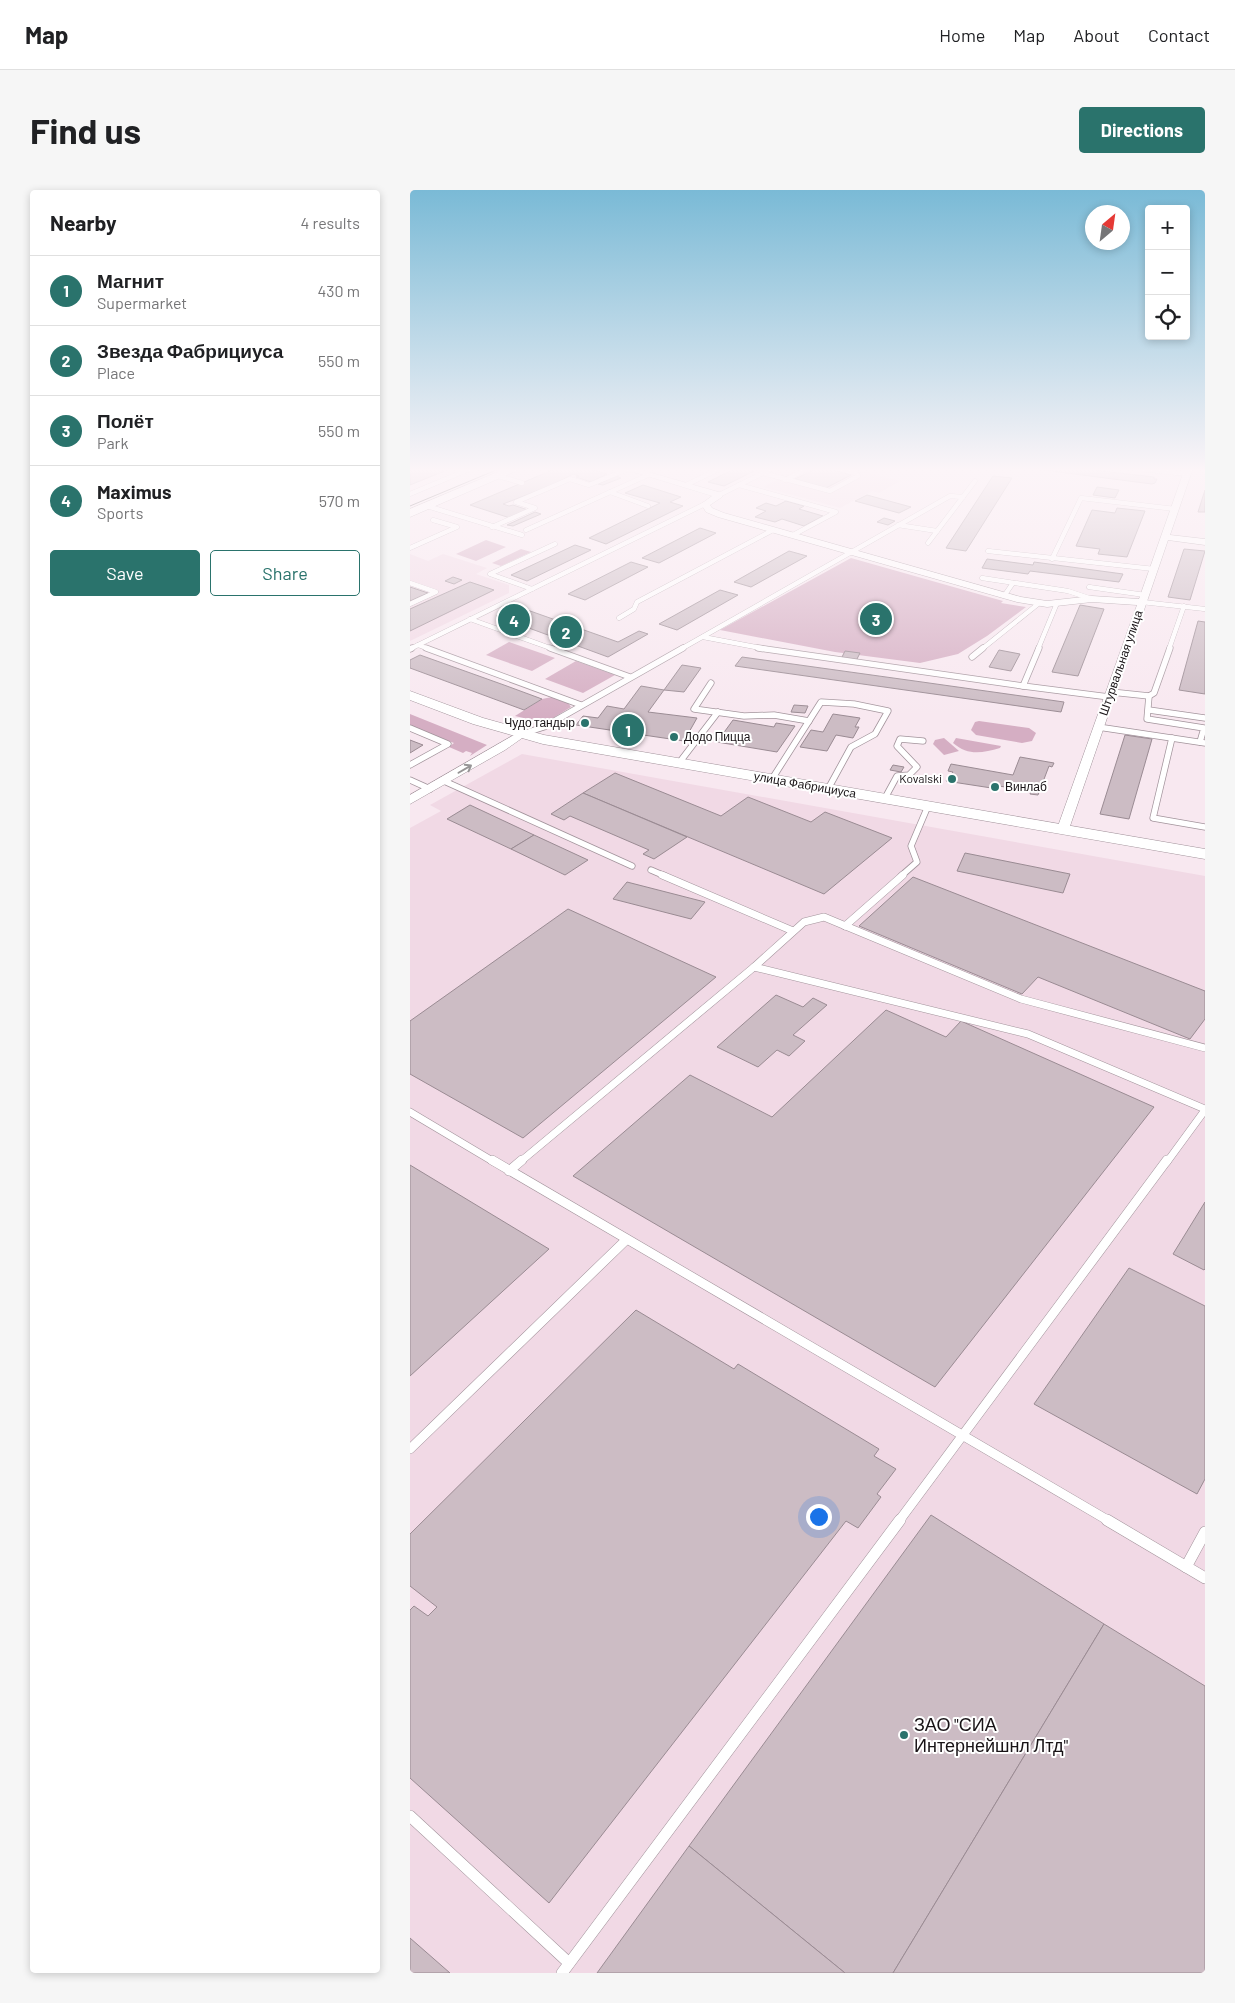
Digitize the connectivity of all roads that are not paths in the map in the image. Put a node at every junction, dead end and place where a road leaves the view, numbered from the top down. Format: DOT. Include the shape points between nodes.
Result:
graph roads {
  1 [pos="539,551"];
  2 [pos="608,551"];
  3 [pos="733,551"];
  4 [pos="990,551"];
  5 [pos="1056,551"];
  6 [pos="1160,551"];
  7 [pos="853,552"];
  8 [pos="1052,559"];
  9 [pos="1154,568"];
  10 [pos="982,578"];
  11 [pos="410,583"];
  12 [pos="1013,583"];
  13 [pos="1089,587"];
  14 [pos="532,589"];
  15 [pos="1004,596"];
  16 [pos="1144,598"];
  17 [pos="1092,599"];
  18 [pos="410,604"];
  19 [pos="1038,604"];
  20 [pos="1057,604"];
  21 [pos="1184,606"];
  22 [pos="1205,609"];
  23 [pos="619,618"];
  24 [pos="470,620"];
  25 [pos="703,637"];
  26 [pos="418,645"];
  27 [pos="410,649"];
  28 [pos="972,657"];
  29 [pos="630,677"];
  30 [pos="712,683"];
  31 [pos="1023,686"];
  32 [pos="410,695"];
  33 [pos="1110,695"];
  34 [pos="1149,696"];
  35 [pos="581,705"];
  36 [pos="1149,710"];
  37 [pos="718,712"];
  38 [pos="1205,718"];
  39 [pos="809,721"];
  40 [pos="1098,727"];
  41 [pos="1204,727"];
  42 [pos="410,728"];
  43 [pos="522,734"];
  44 [pos="1172,738"];
  45 [pos="923,741"];
  46 [pos="1203,743"];
  47 [pos="679,763"];
  48 [pos="410,765"];
  49 [pos="772,779"];
  50 [pos="410,780"];
  51 [pos="444,781"];
  52 [pos="430,789"];
  53 [pos="828,789"];
  54 [pos="885,798"];
  55 [pos="410,800"];
  56 [pos="928,806"];
  57 [pos="1205,827"];
  58 [pos="1062,829"];
  59 [pos="1205,854"];
  60 [pos="632,866"];
  61 [pos="651,870"];
  62 [pos="845,926"];
  63 [pos="793,931"];
  64 [pos="754,967"];
  65 [pos="1205,1048"];
  66 [pos="1205,1109"];
  67 [pos="410,1112"];
  68 [pos="509,1171"];
  69 [pos="626,1240"];
  70 [pos="964,1435"];
  71 [pos="410,1450"];
  72 [pos="1205,1532"];
  73 [pos="1186,1567"];
  74 [pos="1205,1578"];
  75 [pos="410,1816"];
  76 [pos="566,1968"];
  1 -- 14 [label="lane" via="490,574"];
  2 -- 14 [label="lane"];
  3 -- 23 [label="lane" via="637,602 634,609"];
  4 -- 8 [label="lane"];
  5 -- 8 [label="lane"];
  6 -- 9 [label="street, Штурвальная улица"];
  7 -- 15 [label="street"];
  7 -- 25 [label="lane"];
  8 -- 9 [label="lane"];
  9 -- 16 [label="street, Штурвальная улица"];
  10 -- 12 [label="lane"];
  11 -- 18 [label="lane" via="436,592"];
  12 -- 15 [label="lane"];
  12 -- 17 [label="lane" via="1068,591"];
  13 -- 16 [label="lane"];
  14 -- 24 [label="lane"];
  15 -- 19 [label="street"];
  16 -- 17 [label="street"];
  16 -- 21 [label="lane"];
  16 -- 33 [label="street, Штурвальная улица"];
  17 -- 20 [label="street"];
  19 -- 20 [label="street"];
  19 -- 28 [label="lane"];
  20 -- 31 [label="lane"];
  21 -- 22 [label="lane"];
  21 -- 34 [label="lane" via="1154,693"];
  24 -- 26 [label="lane"];
  24 -- 29 [label="lane"];
  25 -- 29 [label="lane"];
  25 -- 31 [label="lane" via="738,645"];
  26 -- 27 [label="lane"];
  26 -- 35 [label="lane"];
  29 -- 35 [label="lane"];
  30 -- 37 [label="lane" via="694,709"];
  31 -- 33 [label="lane"];
  32 -- 43 [label="main road, улица Фабрициуса"];
  33 -- 34 [label="lane"];
  33 -- 40 [label="street, Штурвальная улица"];
  34 -- 36 [label="lane"];
  35 -- 43 [label="lane" via="544,727"];
  36 -- 38 [label="lane"];
  36 -- 41 [label="lane" via="1147,719"];
  37 -- 39 [label="lane" via="744,716 774,715"];
  37 -- 47 [label="lane"];
  39 -- 49 [label="lane"];
  39 -- 53 [label="lane" via="822,702 888,711 875,734 852,747"];
  40 -- 44 [label="lane"];
  40 -- 58 [label="street, Штурвальная улица"];
  41 -- 46 [label="lane"];
  42 -- 48 [label="lane" via="448,744"];
  43 -- 47 [label="main road, улица Фабрициуса"];
  51 -- 43 [label="street, one-way"];
  44 -- 46 [label="lane"];
  44 -- 57 [label="lane" via="1153,818"];
  45 -- 54 [label="lane" via="900,739 897,746 917,767 909,775 897,776"];
  47 -- 49 [label="main road, улица Фабрициуса"];
  49 -- 53 [label="main road, улица Фабрициуса"];
  50 -- 52 [label="lane"];
  51 -- 52 [label="street"];
  51 -- 60 [label="lane"];
  52 -- 55 [label="street"];
  53 -- 54 [label="main road, улица Фабрициуса"];
  54 -- 56 [label="main road, улица Фабрициуса"];
  56 -- 58 [label="main road, улица Фабрициуса"];
  56 -- 62 [label="lane" via="911,846 917,862"];
  58 -- 59 [label="main road, улица Фабрициуса"];
  61 -- 63 [label="lane"];
  62 -- 63 [label="lane" via="824,917 804,922"];
  62 -- 65 [label="lane" via="1021,999"];
  63 -- 64 [label="lane"];
  64 -- 66 [label="lane" via="1028,1034"];
  64 -- 68 [label="lane"];
  66 -- 70 [label="lane"];
  67 -- 68 [label="lane"];
  68 -- 69 [label="lane"];
  69 -- 70 [label="lane"];
  69 -- 71 [label="lane"];
  70 -- 73 [label="lane"];
  70 -- 76 [label="lane"];
  72 -- 73 [label="lane"];
  73 -- 74 [label="lane"];
  75 -- 76 [label="lane"];
}
